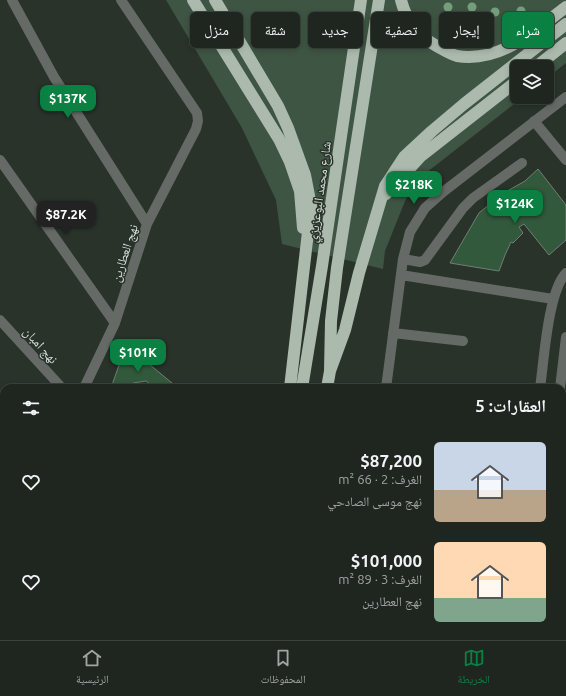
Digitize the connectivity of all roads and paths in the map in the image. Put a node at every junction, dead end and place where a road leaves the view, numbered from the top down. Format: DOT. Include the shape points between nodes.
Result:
graph roads {
  1 [pos="12,0"];
  2 [pos="121,0"];
  3 [pos="193,0"];
  4 [pos="215,0"];
  5 [pos="361,0"];
  6 [pos="379,0"];
  7 [pos="401,0"];
  8 [pos="566,7"];
  9 [pos="566,24"];
  10 [pos="566,43"];
  11 [pos="545,60"];
  12 [pos="510,86"];
  13 [pos="566,97"];
  14 [pos="534,121"];
  15 [pos="0,160"];
  16 [pos="566,160"];
  17 [pos="522,163"];
  18 [pos="382,200"];
  19 [pos="147,224"];
  20 [pos="306,258"];
  21 [pos="403,259"];
  22 [pos="566,273"];
  23 [pos="401,275"];
  24 [pos="553,299"];
  25 [pos="0,320"];
  26 [pos="115,323"];
  27 [pos="393,333"];
  28 [pos="566,337"];
  29 [pos="463,341"];
  30 [pos="330,371"];
  31 [pos="58,384"];
  32 [pos="86,384"];
  33 [pos="290,384"];
  34 [pos="303,384"];
  35 [pos="328,384"];
  36 [pos="387,384"];
  37 [pos="541,384"];
  38 [pos="560,384"];
  1 -- 19 [label="street" via="54,77"];
  2 -- 19 [label="street, نهج العطارين" via="197,113 198,121"];
  3 -- 20 [label="highway" via="279,139 290,162 300,191"];
  4 -- 20 [label="highway" via="278,106 305,175 311,206"];
  5 -- 34 [label="highway, شارع محمد البوعزيزي"];
  6 -- 30 [label="highway" via="337,268 331,321"];
  7 -- 8 [label="highway" via="408,20 417,31 427,41 456,56 490,55 516,45"];
  9 -- 18 [label="highway" via="464,104 404,157 385,186"];
  10 -- 11 [label="highway"];
  12 -- 18 [label="highway" via="421,156"];
  13 -- 14 [label="street"];
  14 -- 16 [label="street"];
  14 -- 21 [label="street" via="425,208 410,232"];
  15 -- 26 [label="street"];
  17 -- 21 [label="street" via="473,198 424,260 420,262"];
  18 -- 30 [label="highway" via="359,273 345,330"];
  19 -- 26 [label="street, نهج العطارين"];
  20 -- 33 [label="highway"];
  21 -- 23 [label="street"];
  22 -- 24 [label="street"];
  23 -- 24 [label="street"];
  23 -- 27 [label="street"];
  24 -- 37 [label="street"];
  25 -- 31 [label="street, نهج امبان"];
  26 -- 32 [label="street, نهج العطارين"];
  27 -- 29 [label="street"];
  27 -- 36 [label="street"];
  28 -- 38 [label="street"];
  30 -- 35 [label="highway"];
}
